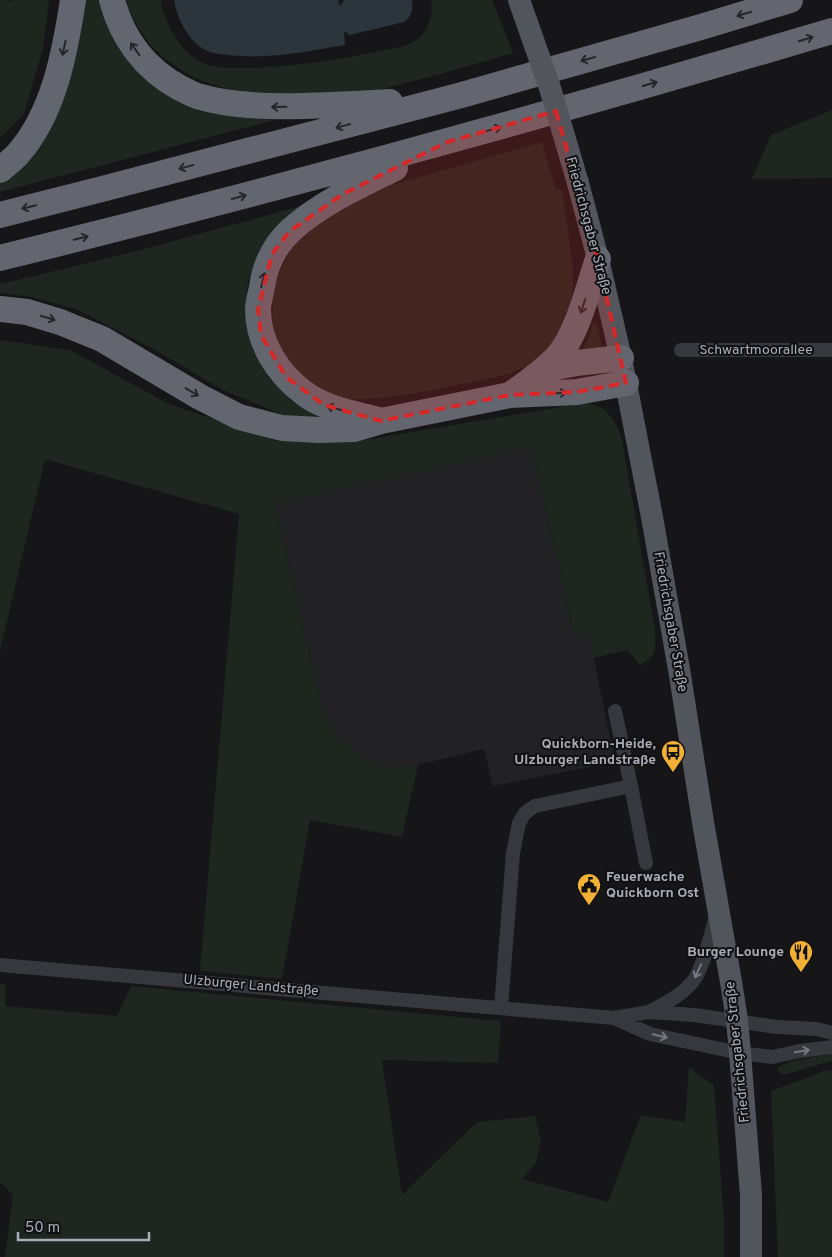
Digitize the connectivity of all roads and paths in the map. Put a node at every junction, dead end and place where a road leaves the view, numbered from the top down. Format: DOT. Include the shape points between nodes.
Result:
graph roads {
  1 [pos="73,0"];
  2 [pos="112,0"];
  3 [pos="519,0"];
  4 [pos="790,0"];
  5 [pos="832,31"];
  6 [pos="458,96"];
  7 [pos="447,142"];
  8 [pos="0,170"];
  9 [pos="0,215"];
  10 [pos="0,258"];
  11 [pos="598,259"];
  12 [pos="0,309"];
  13 [pos="681,350"];
  14 [pos="832,350"];
  15 [pos="621,358"];
  16 [pos="545,369"];
  17 [pos="626,383"];
  18 [pos="510,395"];
  19 [pos="381,421"];
  20 [pos="615,711"];
  21 [pos="631,786"];
  22 [pos="646,863"];
  23 [pos="719,908"];
  24 [pos="0,965"];
  25 [pos="501,1008"];
  26 [pos="649,1012"];
  27 [pos="614,1018"];
  28 [pos="737,1020"];
  29 [pos="832,1033"];
  30 [pos="832,1047"];
  31 [pos="740,1053"];
  32 [pos="752,1257"];
  1 -- 8 [label="highway, one-way" via="63,55 46,108 17,155"];
  6 -- 2 [label="highway, one-way" via="346,105 268,107 195,96 149,67 123,31"];
  3 -- 11 [label="main road, Friedrichsgaber Straße, bridge" via="550,88"];
  4 -- 6 [label="highway, one-way"];
  7 -- 5 [label="highway, one-way"];
  6 -- 9 [label="highway, one-way"];
  10 -- 7 [label="highway, one-way"];
  19 -- 7 [label="highway, one-way" via="324,405 304,394 286,377 261,335 258,309 263,278 272,254 290,231 314,212"];
  11 -- 15 [label="main road, Friedrichsgaber Straße"];
  11 -- 16 [label="highway, one-way" via="578,322 563,349"];
  12 -- 19 [label="highway, one-way" via="27,312 102,339 239,417 282,428 319,430 354,429"];
  13 -- 14 [label="street, Schwartmoorallee"];
  15 -- 16 [label="highway"];
  15 -- 17 [label="main road, Friedrichsgaber Straße"];
  16 -- 18 [label="highway"];
  18 -- 17 [label="highway, one-way" via="577,392"];
  17 -- 23 [label="main road, Friedrichsgaber Straße"];
  18 -- 19 [label="highway"];
  20 -- 21 [label="street"];
  21 -- 22 [label="street"];
  21 -- 25 [label="street" via="535,806 524,813 513,853"];
  23 -- 26 [label="street, Ulzburger Landstraße, one-way" via="696,978 676,997"];
  23 -- 28 [label="main road, Friedrichsgaber Straße"];
  24 -- 25 [label="street, Ulzburger Landstraße"];
  25 -- 27 [label="street, Ulzburger Landstraße"];
  26 -- 27 [label="street, Ulzburger Landstraße"];
  26 -- 28 [label="street, Ulzburger Landstraße"];
  27 -- 31 [label="street, Ulzburger Landstraße, one-way" via="650,1034"];
  28 -- 29 [label="street, Ulzburger Landstraße" via="777,1027 817,1028"];
  28 -- 31 [label="main road, Friedrichsgaber Straße"];
  31 -- 30 [label="street, Ulzburger Landstraße, one-way" via="772,1058"];
  31 -- 32 [label="main road, Friedrichsgaber Straße" via="751,1195"];
}
